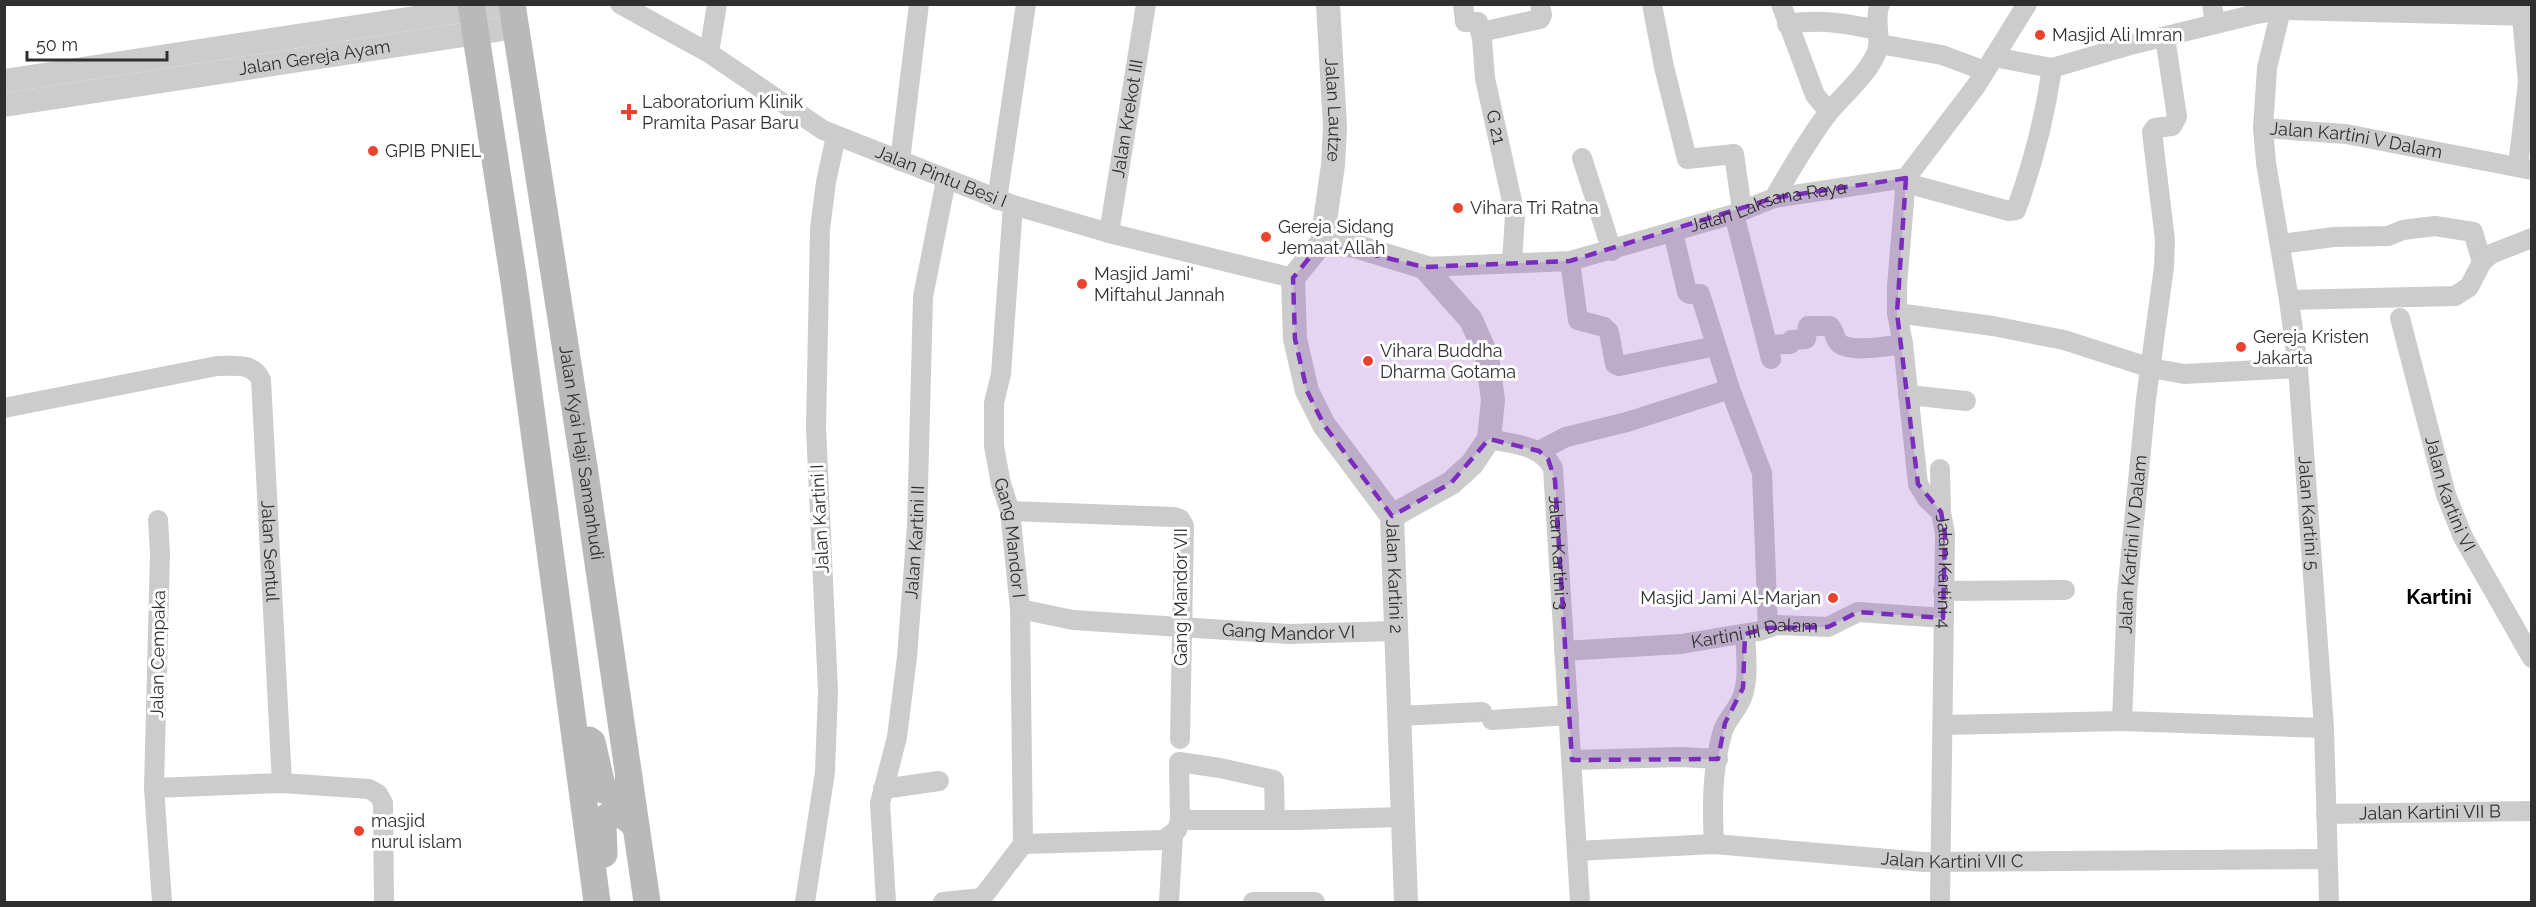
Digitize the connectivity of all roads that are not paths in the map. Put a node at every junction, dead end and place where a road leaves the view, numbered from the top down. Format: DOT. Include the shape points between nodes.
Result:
graph roads {
  1 [pos="620,4"];
  2 [pos="717,4"];
  3 [pos="919,4"];
  4 [pos="1026,4"];
  5 [pos="1146,4"];
  6 [pos="1328,4"];
  7 [pos="1463,4"];
  8 [pos="1540,4"];
  9 [pos="1652,4"];
  10 [pos="1781,4"];
  11 [pos="1880,4"];
  12 [pos="2027,4"];
  13 [pos="2212,4"];
  14 [pos="2349,8"];
  15 [pos="2384,9"];
  16 [pos="2281,10"];
  17 [pos="2459,10"];
  18 [pos="511,12"];
  19 [pos="472,16"];
  20 [pos="2527,17"];
  21 [pos="1787,24"];
  22 [pos="2215,24"];
  23 [pos="1480,32"];
  24 [pos="1878,37"];
  25 [pos="2165,37"];
  26 [pos="709,53"];
  27 [pos="1990,64"];
  28 [pos="2052,68"];
  29 [pos="5,93"];
  30 [pos="1829,112"];
  31 [pos="2263,128"];
  32 [pos="836,136"];
  33 [pos="1582,158"];
  34 [pos="900,161"];
  35 [pos="2525,168"];
  36 [pos="946,180"];
  37 [pos="1906,181"];
  38 [pos="1774,198"];
  39 [pos="1005,203"];
  40 [pos="1738,212"];
  41 [pos="1673,232"];
  42 [pos="1109,233"];
  43 [pos="2532,238"];
  44 [pos="1322,242"];
  45 [pos="2280,244"];
  46 [pos="1612,250"];
  47 [pos="1570,261"];
  48 [pos="2482,262"];
  49 [pos="1512,263"];
  50 [pos="1424,267"];
  51 [pos="1293,278"];
  52 [pos="2289,300"];
  53 [pos="1897,312"];
  54 [pos="2400,318"];
  55 [pos="561,322"];
  56 [pos="520,332"];
  57 [pos="1903,344"];
  58 [pos="1716,346"];
  59 [pos="2151,368"];
  60 [pos="2298,368"];
  61 [pos="1730,389"];
  62 [pos="1908,395"];
  63 [pos="1966,401"];
  64 [pos="4,408"];
  65 [pos="1489,439"];
  66 [pos="1539,451"];
  67 [pos="1940,469"];
  68 [pos="1010,510"];
  69 [pos="1941,512"];
  70 [pos="1392,516"];
  71 [pos="158,520"];
  72 [pos="2065,590"];
  73 [pos="1943,591"];
  74 [pos="1020,609"];
  75 [pos="1943,618"];
  76 [pos="1182,626"];
  77 [pos="1768,628"];
  78 [pos="1396,632"];
  79 [pos="1745,634"];
  80 [pos="1564,651"];
  81 [pos="2532,658"];
  82 [pos="1569,715"];
  83 [pos="1398,716"];
  84 [pos="2122,720"];
  85 [pos="1943,725"];
  86 [pos="2324,728"];
  87 [pos="575,732"];
  88 [pos="1180,739"];
  89 [pos="1718,759"];
  90 [pos="1572,760"];
  91 [pos="629,776"];
  92 [pos="939,781"];
  93 [pos="282,783"];
  94 [pos="154,788"];
  95 [pos="883,789"];
  96 [pos="2532,811"];
  97 [pos="2326,814"];
  98 [pos="1402,817"];
  99 [pos="1275,820"];
  100 [pos="636,827"];
  101 [pos="1176,827"];
  102 [pos="1023,844"];
  103 [pos="1714,844"];
  104 [pos="1577,851"];
  105 [pos="2327,859"];
  106 [pos="1941,861"];
  107 [pos="596,891"];
  108 [pos="162,903"];
  109 [pos="384,903"];
  110 [pos="647,903"];
  111 [pos="806,903"];
  112 [pos="886,903"];
  113 [pos="943,903"];
  114 [pos="1169,903"];
  115 [pos="1253,903"];
  116 [pos="1315,903"];
  117 [pos="1406,903"];
  118 [pos="1580,903"];
  119 [pos="1940,903"];
  120 [pos="2329,903"];
  1 -- 26 [label="street, Jalan Pintu Besi I"];
  2 -- 26 [label="street"];
  3 -- 34 [label="street"];
  4 -- 39 [label="street, Gang Mandor I"];
  5 -- 42 [label="street, Jalan Krekot III"];
  6 -- 44 [label="street, Jalan Lautze" via="1335,128"];
  7 -- 23 [label="street" via="1466,23 1478,22"];
  8 -- 23 [label="street" via="1540,19"];
  9 -- 40 [label="street" via="1687,159 1734,154"];
  10 -- 21 [label="street"];
  11 -- 24 [label="street" via="1876,18"];
  12 -- 27 [label="street"];
  13 -- 22 [label="street"];
  14 -- 15 [label="street"];
  14 -- 16 [label="street"];
  15 -- 17 [label="street"];
  16 -- 22 [label="street"];
  16 -- 31 [label="street, Jalan Kartini V Dalam" via="2268,68"];
  17 -- 20 [label="street"];
  18 -- 19 [label="street, Jalan Gereja Ayam"];
  18 -- 55 [label="main road, Jalan Kyai Haji Samanhudi"];
  19 -- 29 [label="street, Jalan Gereja Ayam"];
  19 -- 56 [label="main road"];
  20 -- 35 [label="street"];
  21 -- 24 [label="street" via="1832,21"];
  21 -- 30 [label="street" via="1815,95"];
  22 -- 25 [label="street"];
  23 -- 49 [label="street, G 21" via="1485,78 1515,215"];
  24 -- 27 [label="street" via="1966,62"];
  24 -- 30 [label="street" via="1872,62"];
  25 -- 28 [label="street"];
  25 -- 59 [label="street, Jalan Kartini IV Dalam" via="2177,117 2172,126 2152,132 2164,267"];
  26 -- 32 [label="street, Jalan Pintu Besi I"];
  27 -- 28 [label="street"];
  27 -- 37 [label="street"];
  28 -- 37 [label="street" via="2047,103 2016,210"];
  30 -- 38 [label="street"];
  31 -- 35 [label="street, Jalan Kartini V Dalam" via="2346,134"];
  31 -- 45 [label="street, Jalan Kartini 5" via="2265,164"];
  32 -- 34 [label="street, Jalan Pintu Besi I"];
  32 -- 111 [label="street, Jalan Kartini I" via="820,229 816,427 828,691 825,772"];
  33 -- 46 [label="street"];
  34 -- 36 [label="street, Jalan Pintu Besi I"];
  36 -- 39 [label="street, Jalan Pintu Besi I"];
  36 -- 95 [label="street, Jalan Kartini II" via="923,297 917,525 908,646 897,737"];
  37 -- 38 [label="street, Jalan Laksana Raya"];
  37 -- 53 [label="street, Jalan Kartini 4"];
  38 -- 40 [label="street, Jalan Laksana Raya"];
  39 -- 42 [label="street, Jalan Pintu Besi I"];
  39 -- 68 [label="street, Gang Mandor I" via="1010,233 1001,374 994,403 994,446"];
  40 -- 41 [label="street, Jalan Laksana Raya"];
  40 -- 57 [label="street" via="1770,352 1792,340 1806,339 1808,326 1830,326 1838,341 1845,345 1879,348"];
  41 -- 46 [label="street, Jalan Laksana Raya"];
  41 -- 58 [label="street" via="1688,292 1700,294"];
  42 -- 51 [label="street, Jalan Pintu Besi I"];
  43 -- 48 [label="street"];
  44 -- 50 [label="street" via="1355,246"];
  44 -- 51 [label="street"];
  45 -- 48 [label="street" via="2388,236 2435,226 2473,232"];
  45 -- 52 [label="street, Jalan Kartini 5"];
  46 -- 47 [label="street, Jalan Laksana Raya"];
  47 -- 49 [label="street, Jalan Laksana Raya"];
  47 -- 58 [label="street" via="1578,320 1610,332 1615,364"];
  48 -- 52 [label="street" via="2469,287 2455,296"];
  49 -- 50 [label="street, Jalan Laksana Raya"];
  50 -- 65 [label="street" via="1471,320 1488,356 1493,400"];
  51 -- 70 [label="street, Jalan Kartini 2" via="1295,339 1307,391 1324,425"];
  52 -- 60 [label="street, Jalan Kartini 5"];
  53 -- 57 [label="street, Jalan Kartini 4"];
  53 -- 59 [label="street" via="2064,340"];
  54 -- 81 [label="street, Jalan Kartini VI" via="2446,495 2463,537"];
  55 -- 56 [label="main road" via="553,316 533,316"];
  55 -- 91 [label="main road, Jalan Kyai Haji Samanhudi"];
  56 -- 87 [label="main road"];
  57 -- 62 [label="street, Jalan Kartini 4"];
  58 -- 61 [label="street"];
  59 -- 60 [label="street" via="2184,374"];
  59 -- 84 [label="street, Jalan Kartini IV Dalam" via="2127,594"];
  60 -- 86 [label="street, Jalan Kartini 5"];
  61 -- 66 [label="street" via="1566,437"];
  61 -- 77 [label="street" via="1762,473"];
  62 -- 63 [label="street"];
  62 -- 69 [label="street, Jalan Kartini 4" via="1918,484"];
  64 -- 93 [label="street, Jalan Sentul" via="217,366 242,366 257,372"];
  65 -- 66 [label="street"];
  65 -- 70 [label="street" via="1472,464 1450,483"];
  66 -- 80 [label="street, Jalan Kartini 3" via="1548,459 1555,480"];
  67 -- 69 [label="street"];
  68 -- 74 [label="street, Gang Mandor I"];
  68 -- 76 [label="street, Gang Mandor VII" via="1180,519 1184,526"];
  69 -- 73 [label="street, Jalan Kartini 4" via="1945,534"];
  70 -- 78 [label="street, Jalan Kartini 2"];
  71 -- 94 [label="street, Jalan Cempaka"];
  72 -- 73 [label="street"];
  73 -- 75 [label="street, Jalan Kartini 4"];
  74 -- 76 [label="street, Gang Mandor VI" via="1073,620"];
  74 -- 102 [label="street, Gang Mandor I"];
  75 -- 77 [label="street, Kartini III Dalam" via="1858,612 1828,627"];
  75 -- 85 [label="street, Jalan Kartini 4"];
  76 -- 78 [label="street, Gang Mandor VI" via="1289,634"];
  76 -- 88 [label="street, Gang Mandor VII"];
  77 -- 79 [label="street, Kartini III Dalam"];
  78 -- 83 [label="street, Jalan Kartini 2"];
  79 -- 80 [label="street, Kartini III Dalam" via="1681,644"];
  79 -- 89 [label="street" via="1742,695 1725,723"];
  80 -- 82 [label="street, Jalan Kartini 3"];
  82 -- 83 [label="street"];
  82 -- 90 [label="street, Jalan Kartini 3"];
  83 -- 98 [label="street, Jalan Kartini 2"];
  84 -- 85 [label="street"];
  84 -- 86 [label="street"];
  85 -- 106 [label="street, Jalan Kartini 4"];
  86 -- 97 [label="street, Jalan Kartini 5"];
  87 -- 91 [label="main road" via="592,742 603,790 619,794 626,790"];
  87 -- 107 [label="main road"];
  89 -- 90 [label="street"];
  89 -- 103 [label="street" via="1712,802"];
  90 -- 104 [label="street, Jalan Kartini 3"];
  91 -- 100 [label="main road, Jalan Kyai Haji Samanhudi"];
  92 -- 95 [label="street"];
  93 -- 94 [label="street"];
  93 -- 109 [label="street" via="369,789 378,795 383,803"];
  94 -- 108 [label="street, Jalan Cempaka"];
  95 -- 112 [label="street, Jalan Kartini II" via="880,802"];
  96 -- 97 [label="street, Jalan Kartini VII B"];
  97 -- 105 [label="street, Jalan Kartini 5"];
  98 -- 99 [label="street"];
  98 -- 117 [label="street, Jalan Kartini 2"];
  99 -- 101 [label="street"];
  99 -- 101 [label="street" via="1274,780 1179,762"];
  100 -- 107 [label="main road" via="627,816 608,816 603,825 605,866"];
  100 -- 110 [label="main road, Jalan Kyai Haji Samanhudi"];
  101 -- 102 [label="street" via="1164,840"];
  101 -- 114 [label="street"];
  102 -- 113 [label="street" via="982,898"];
  103 -- 104 [label="street, Jalan Kartini VII C"];
  103 -- 106 [label="street, Jalan Kartini VII C"];
  104 -- 118 [label="street, Jalan Kartini 3"];
  105 -- 106 [label="street, Jalan Kartini VII C"];
  105 -- 120 [label="street, Jalan Kartini 5"];
  106 -- 119 [label="street, Jalan Kartini 4"];
  115 -- 116 [label="street"];
}
